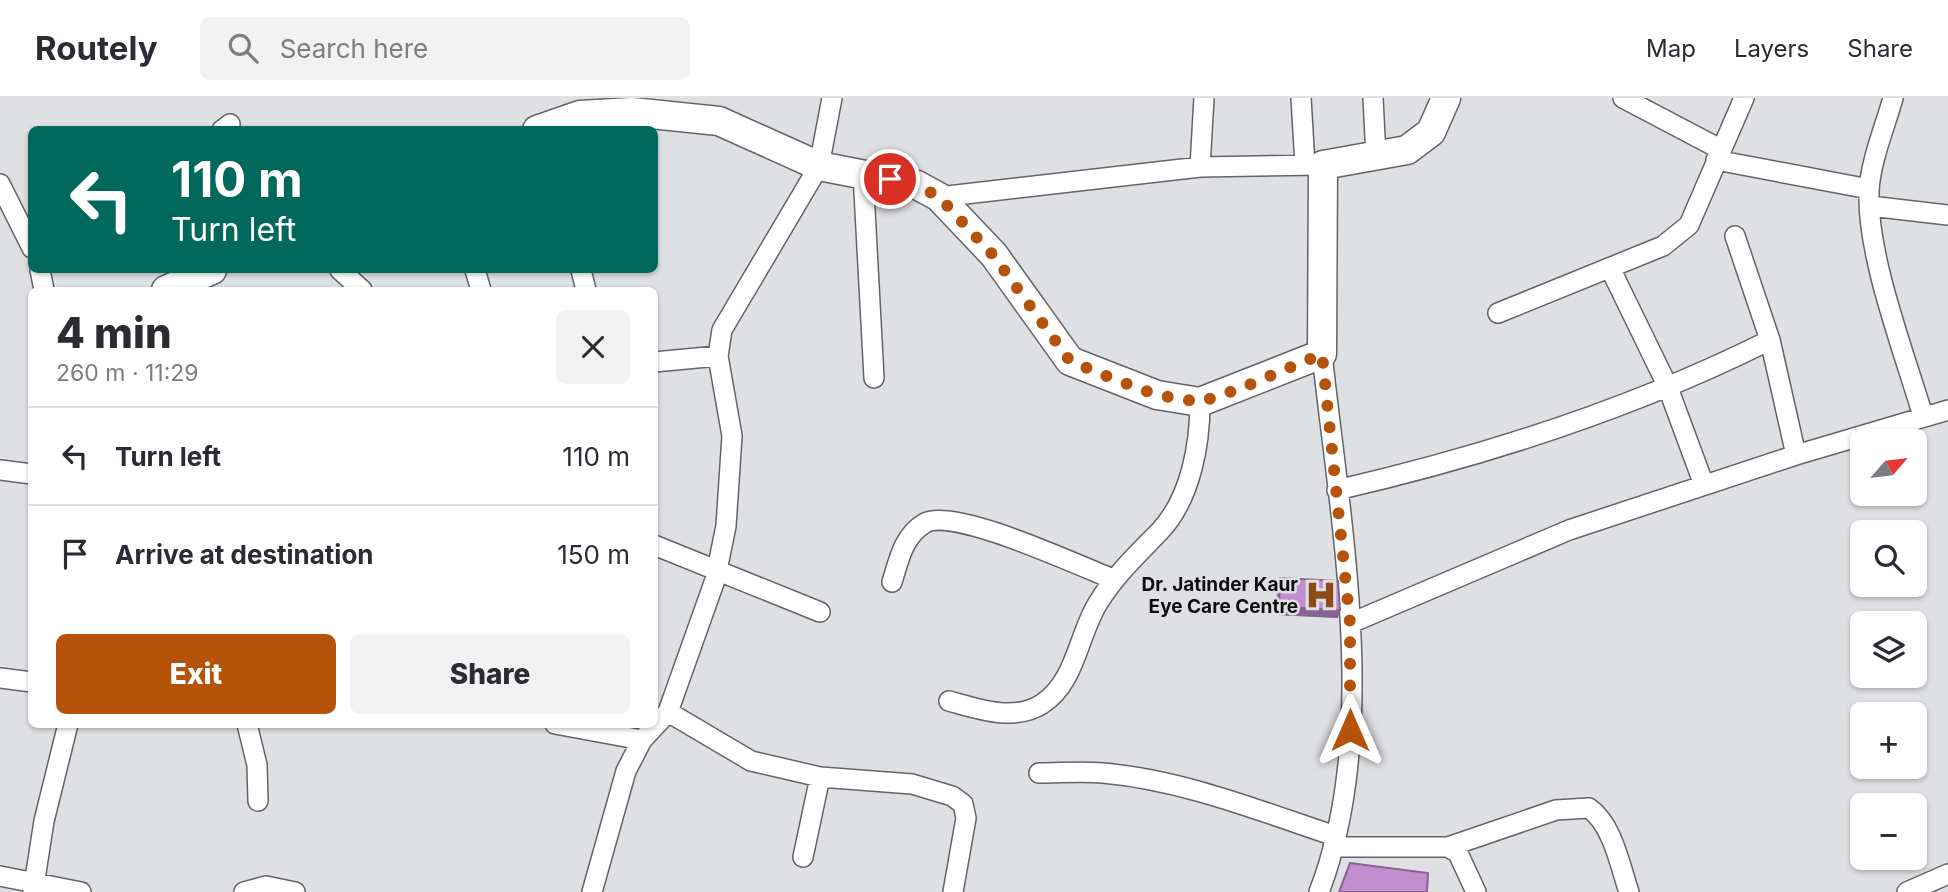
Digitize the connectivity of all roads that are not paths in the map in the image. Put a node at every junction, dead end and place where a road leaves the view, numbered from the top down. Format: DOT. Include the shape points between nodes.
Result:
graph roads {
  1 [pos="832,98"];
  2 [pos="1204,98"];
  3 [pos="1301,98"];
  4 [pos="1373,98"];
  5 [pos="1446,98"];
  6 [pos="1623,98"];
  7 [pos="1744,98"];
  8 [pos="1893,98"];
  9 [pos="647,106"];
  10 [pos="548,126"];
  11 [pos="1718,154"];
  12 [pos="1376,157"];
  13 [pos="1314,165"];
  14 [pos="819,166"];
  15 [pos="1200,167"];
  16 [pos="863,173"];
  17 [pos="0,184"];
  18 [pos="939,197"];
  19 [pos="1870,197"];
  20 [pos="1948,215"];
  21 [pos="1735,236"];
  22 [pos="28,240"];
  23 [pos="1610,268"];
  24 [pos="202,273"];
  25 [pos="343,273"];
  26 [pos="172,282"];
  27 [pos="359,287"];
  28 [pos="1498,313"];
  29 [pos="1770,340"];
  30 [pos="1322,354"];
  31 [pos="718,356"];
  32 [pos="658,362"];
  33 [pos="874,379"];
  34 [pos="1667,385"];
  35 [pos="1200,402"];
  36 [pos="1948,410"];
  37 [pos="1923,416"];
  38 [pos="1796,456"];
  39 [pos="0,470"];
  40 [pos="28,474"];
  41 [pos="1704,485"];
  42 [pos="1337,490"];
  43 [pos="658,547"];
  44 [pos="718,570"];
  45 [pos="1113,579"];
  46 [pos="892,582"];
  47 [pos="820,612"];
  48 [pos="1350,623"];
  49 [pos="0,678"];
  50 [pos="28,682"];
  51 [pos="949,701"];
  52 [pos="668,712"];
  53 [pos="658,723"];
  54 [pos="67,728"];
  55 [pos="248,728"];
  56 [pos="577,728"];
  57 [pos="653,728"];
  58 [pos="642,740"];
  59 [pos="1039,773"];
  60 [pos="820,777"];
  61 [pos="258,801"];
  62 [pos="1334,842"];
  63 [pos="1448,846"];
  64 [pos="803,857"];
  65 [pos="1948,874"];
  66 [pos="0,876"];
  67 [pos="34,886"];
  68 [pos="81,892"];
  69 [pos="244,892"];
  70 [pos="295,892"];
  71 [pos="592,892"];
  72 [pos="953,892"];
  73 [pos="1319,892"];
  74 [pos="1476,892"];
  75 [pos="1629,892"];
  76 [pos="1907,892"];
  1 -- 14 [label="street"];
  2 -- 15 [label="street"];
  3 -- 13 [label="street"];
  4 -- 12 [label="street"];
  5 -- 12 [label="street" via="1422,142"];
  6 -- 11 [label="street"];
  7 -- 11 [label="street"];
  8 -- 19 [label="street"];
  9 -- 10 [label="street" via="580,115"];
  9 -- 14 [label="street" via="719,121"];
  11 -- 19 [label="street"];
  11 -- 23 [label="street" via="1689,225 1679,236"];
  12 -- 13 [label="street"];
  13 -- 15 [label="street"];
  13 -- 30 [label="street"];
  14 -- 16 [label="street"];
  14 -- 31 [label="street" via="722,330"];
  15 -- 18 [label="street"];
  16 -- 18 [label="street" via="917,185"];
  16 -- 33 [label="street"];
  17 -- 22 [label="street"];
  18 -- 35 [label="street" via="993,255 1070,361 1157,395"];
  19 -- 20 [label="street"];
  19 -- 37 [label="street" via="1876,250"];
  21 -- 29 [label="street"];
  23 -- 28 [label="street"];
  23 -- 34 [label="street"];
  24 -- 26 [label="street"];
  25 -- 27 [label="street"];
  29 -- 34 [label="street"];
  29 -- 38 [label="street"];
  30 -- 35 [label="street"];
  30 -- 42 [label="street"];
  31 -- 32 [label="street"];
  31 -- 44 [label="street" via="732,436"];
  34 -- 41 [label="street"];
  34 -- 42 [label="street" via="1427,470"];
  35 -- 45 [label="street" via="1200,432 1178,502 1162,529"];
  36 -- 37 [label="street"];
  37 -- 38 [label="street"];
  38 -- 41 [label="street"];
  39 -- 40 [label="street"];
  41 -- 48 [label="street" via="1569,530"];
  42 -- 48 [label="street"];
  43 -- 44 [label="street"];
  44 -- 47 [label="street"];
  44 -- 52 [label="street"];
  45 -- 46 [label="street" via="982,527 950,519 927,522 911,535"];
  45 -- 51 [label="street" via="1096,606 1064,682 1040,705 1004,713"];
  48 -- 62 [label="street" via="1350,730 1345,796"];
  49 -- 50 [label="street"];
  52 -- 53 [label="street"];
  52 -- 60 [label="street" via="751,761"];
  54 -- 67 [label="street" via="44,821"];
  55 -- 61 [label="street" via="257,765"];
  56 -- 58 [label="street"];
  57 -- 58 [label="street"];
  58 -- 71 [label="street" via="626,771"];
  59 -- 62 [label="street" via="1146,779 1231,801"];
  60 -- 64 [label="street"];
  60 -- 72 [label="street" via="912,784 941,791 963,804 965,837"];
  62 -- 63 [label="street"];
  62 -- 73 [label="street"];
  63 -- 74 [label="street" via="1458,853"];
  63 -- 75 [label="street" via="1556,810 1589,808 1607,831"];
  65 -- 76 [label="street"];
  66 -- 67 [label="street"];
  67 -- 68 [label="street"];
  69 -- 70 [label="street" via="266,886"];
}
